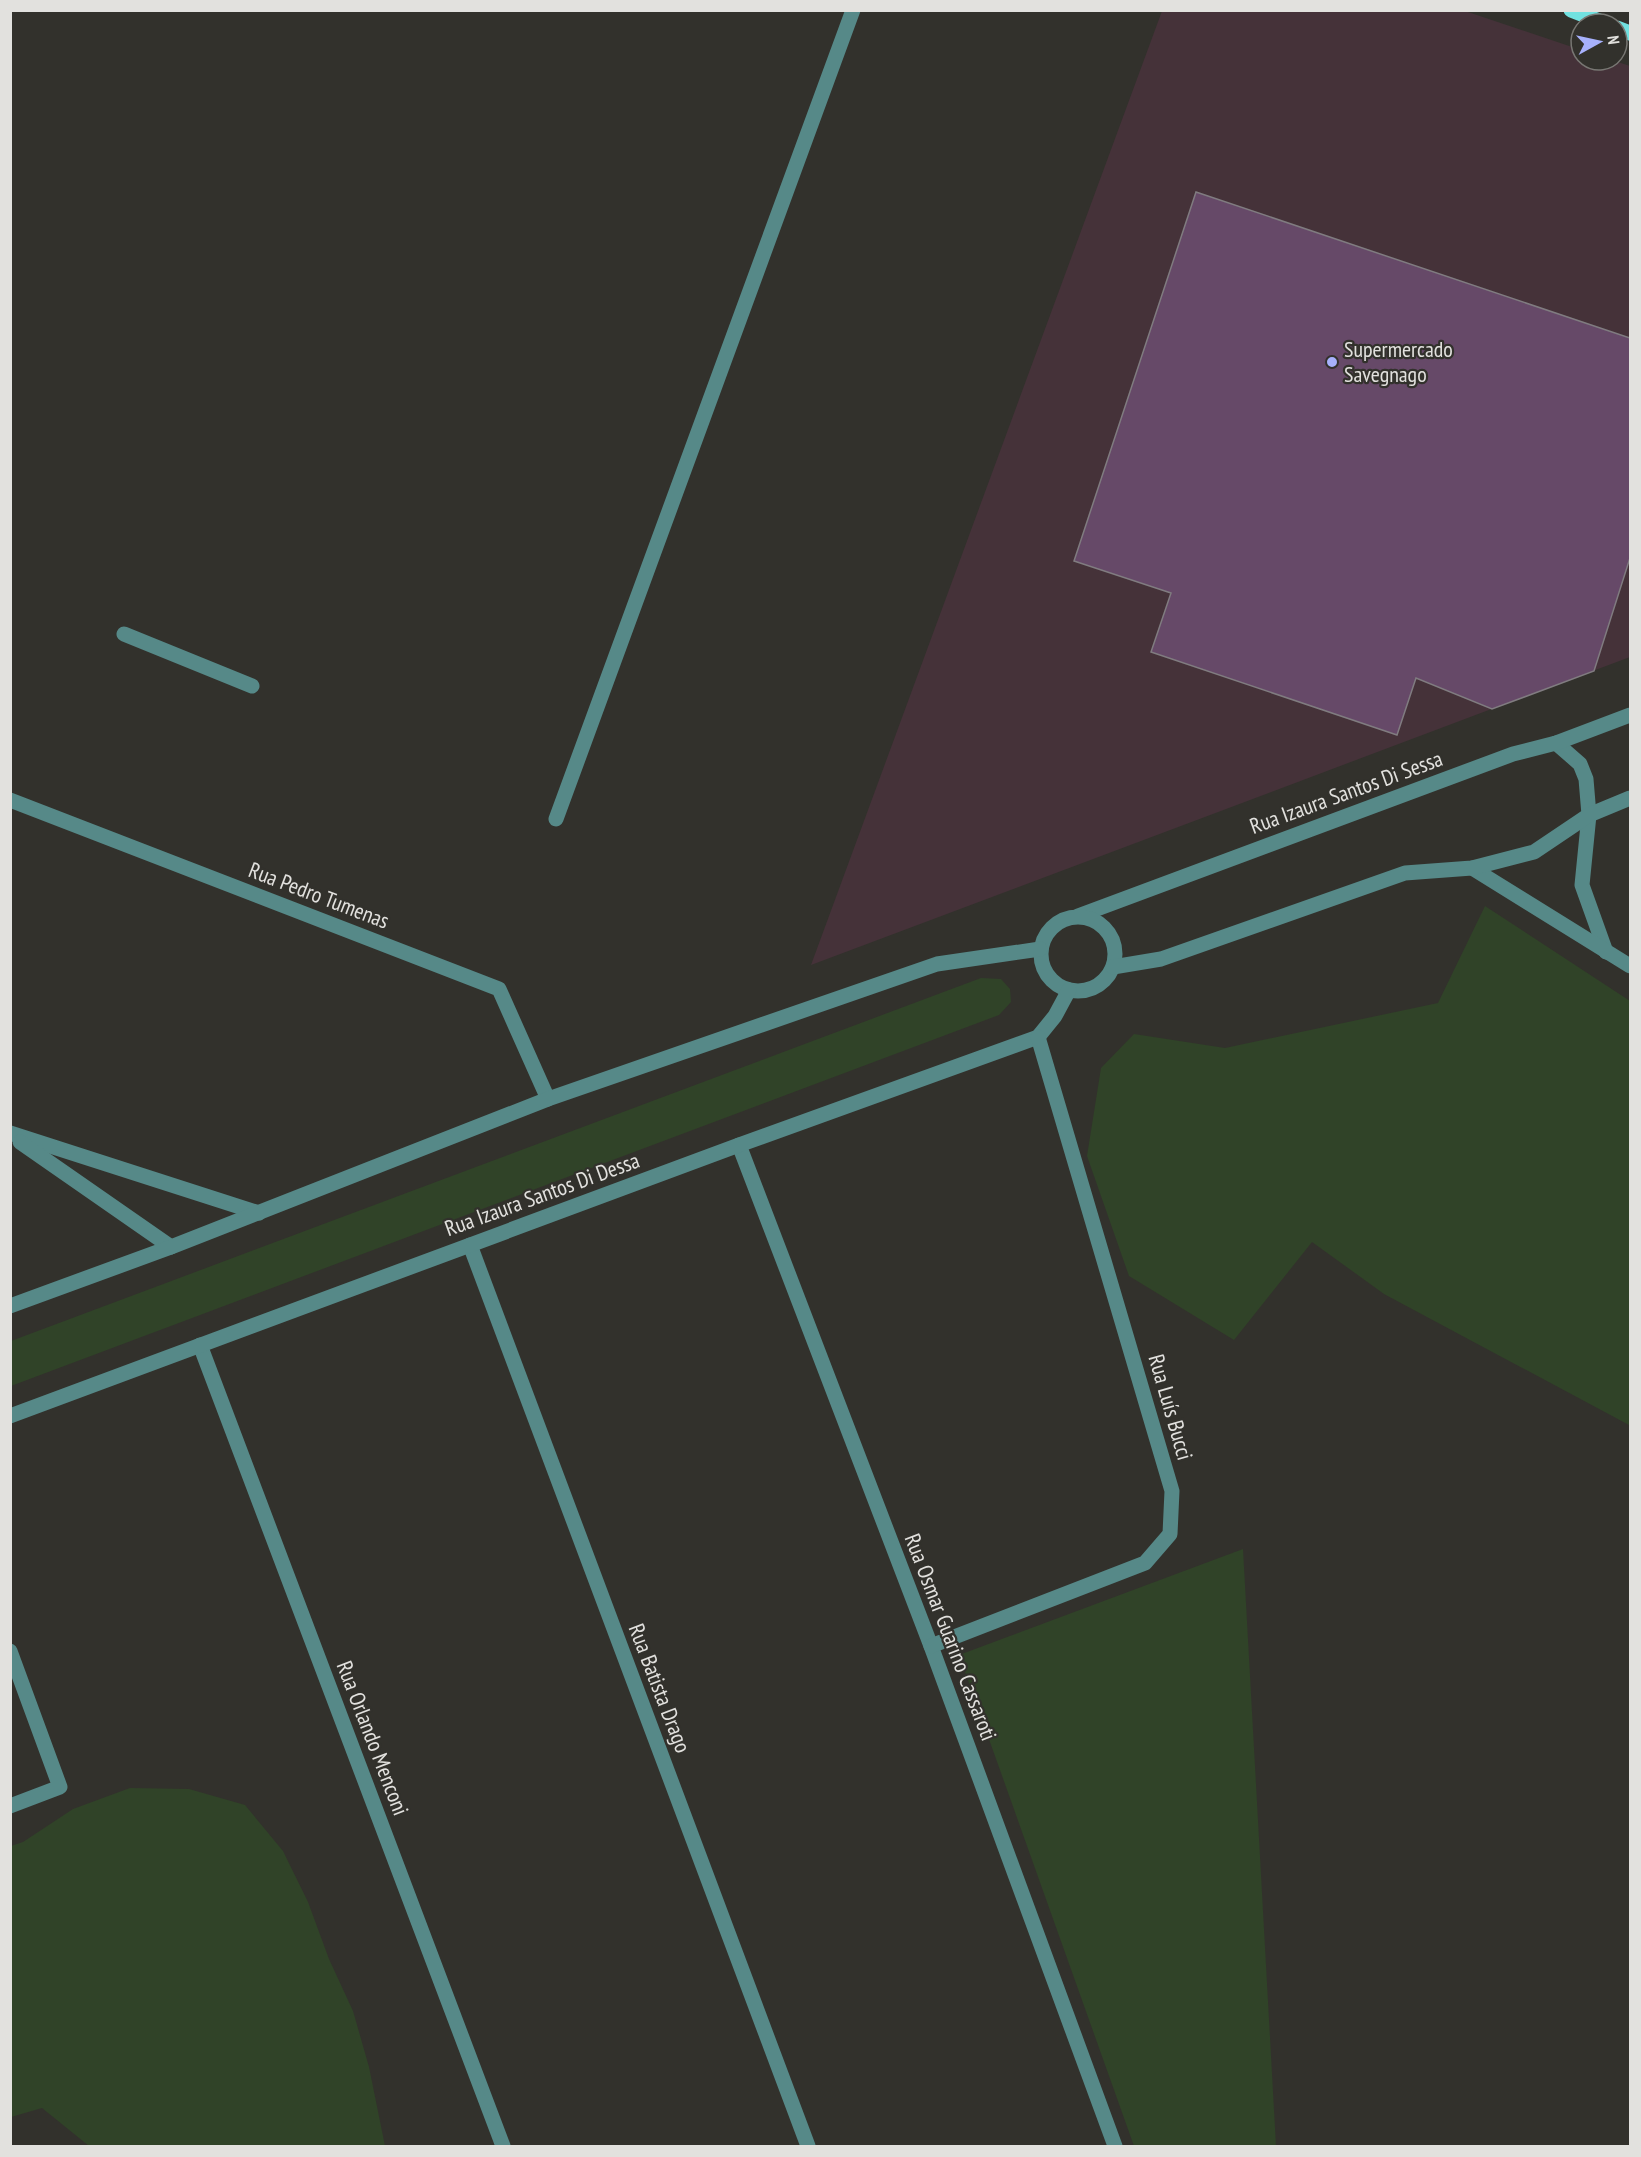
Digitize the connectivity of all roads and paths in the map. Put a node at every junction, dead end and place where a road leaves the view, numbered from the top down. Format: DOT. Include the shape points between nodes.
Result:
graph roads {
  1 [pos="854,10"];
  2 [pos="124,634"];
  3 [pos="252,686"];
  4 [pos="1630,715"];
  5 [pos="1556,743"];
  6 [pos="1630,798"];
  7 [pos="10,801"];
  8 [pos="1589,815"];
  9 [pos="556,819"];
  10 [pos="1472,868"];
  11 [pos="1078,916"];
  12 [pos="1040,949"];
  13 [pos="1606,952"];
  14 [pos="1630,966"];
  15 [pos="1113,967"];
  16 [pos="1069,990"];
  17 [pos="1038,1037"];
  18 [pos="548,1099"];
  19 [pos="10,1134"];
  20 [pos="739,1145"];
  21 [pos="259,1213"];
  22 [pos="470,1245"];
  23 [pos="171,1247"];
  24 [pos="10,1306"];
  25 [pos="201,1345"];
  26 [pos="10,1416"];
  27 [pos="931,1646"];
  28 [pos="10,1651"];
  29 [pos="10,1806"];
  30 [pos="503,2146"];
  31 [pos="808,2146"];
  32 [pos="1115,2146"];
  1 -- 9 [label="street"];
  2 -- 3 [label="street"];
  4 -- 5 [label="street, Rua Izaura Santos Di Sessa"];
  5 -- 8 [label="street" via="1580,764 1586,779"];
  5 -- 11 [label="street, Rua Izaura Santos Di Sessa" via="1513,754"];
  6 -- 8 [label="street"];
  7 -- 18 [label="street, Rua Pedro Tumenas" via="499,989"];
  8 -- 10 [label="street" via="1534,852"];
  8 -- 13 [label="street" via="1582,885"];
  10 -- 13 [label="street"];
  10 -- 15 [label="street" via="1405,873 1161,959"];
  11 -- 12 [label="street" via="1060,920 1046,932"];
  11 -- 15 [label="street" via="1095,920 1109,932 1115,949"];
  12 -- 16 [label="street" via="1042,967 1053,982"];
  12 -- 18 [label="street" via="937,964"];
  13 -- 14 [label="street"];
  15 -- 16 [label="street" via="1102,982 1086,991"];
  16 -- 17 [label="street"];
  17 -- 20 [label="street, Rua Izaura Santos Di Dessa"];
  17 -- 27 [label="street, Rua Luís Bucci" via="1172,1491 1170,1534 1145,1563"];
  18 -- 21 [label="street"];
  19 -- 21 [label="street"];
  19 -- 23 [label="street"];
  20 -- 22 [label="street, Rua Izaura Santos Di Dessa"];
  20 -- 27 [label="street, Rua Osmar Guarino Cassaroti"];
  21 -- 23 [label="street"];
  22 -- 25 [label="street, Rua Izaura Santos Di Dessa"];
  22 -- 31 [label="street, Rua Batista Drago"];
  23 -- 24 [label="street"];
  25 -- 26 [label="street, Rua Izaura Santos Di Dessa"];
  25 -- 30 [label="street, Rua Orlando Menconi"];
  27 -- 32 [label="street, Rua Osmar Guarino Cassaroti"];
  28 -- 29 [label="street" via="60,1787"];
}
